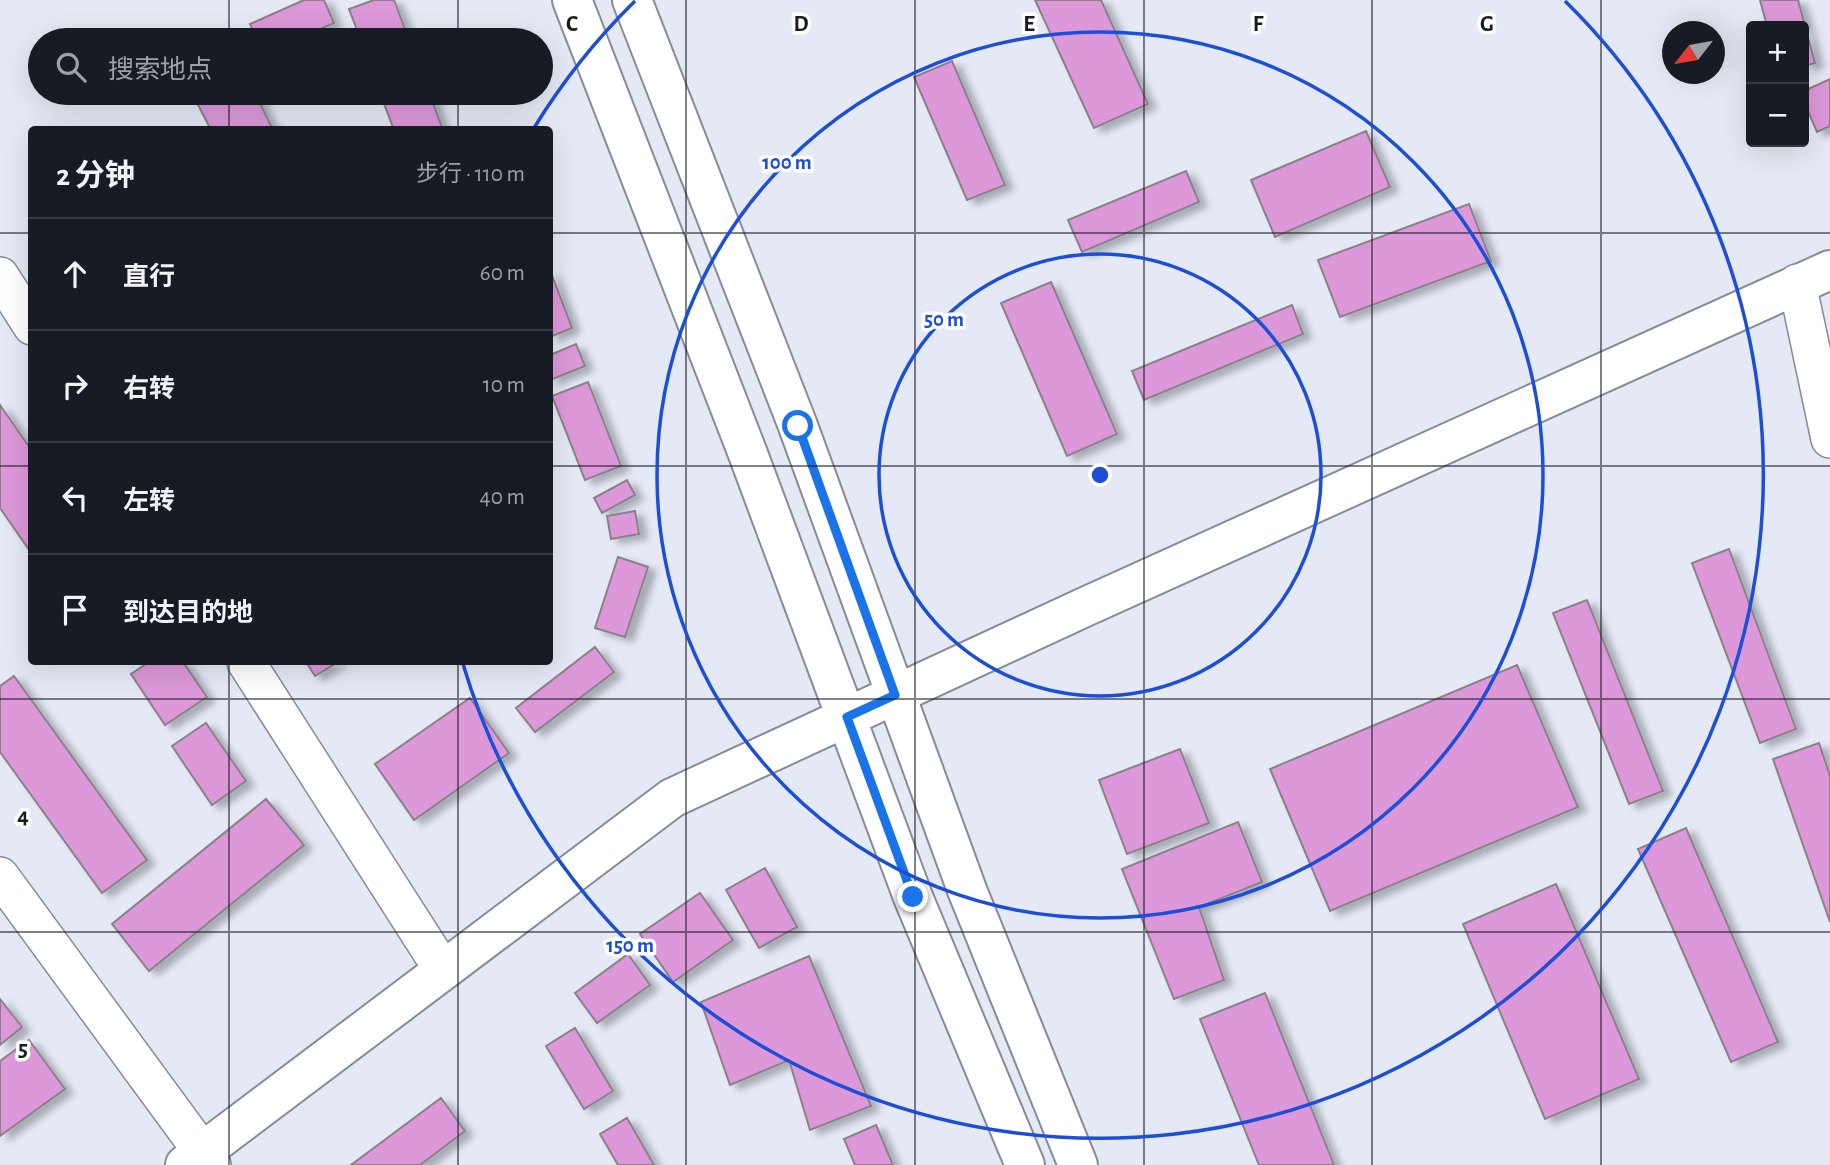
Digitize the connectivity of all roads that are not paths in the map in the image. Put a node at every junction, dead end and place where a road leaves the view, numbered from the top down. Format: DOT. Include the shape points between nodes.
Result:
graph roads {
  1 [pos="572,0"];
  2 [pos="632,0"];
  3 [pos="0,276"];
  4 [pos="1814,276"];
  5 [pos="28,320"];
  6 [pos="1830,439"];
  7 [pos="248,665"];
  8 [pos="895,695"];
  9 [pos="847,717"];
  10 [pos="0,876"];
  11 [pos="443,970"];
  12 [pos="200,1160"];
  13 [pos="1025,1165"];
  14 [pos="1078,1165"];
  1 -- 9 [label="main road"];
  2 -- 8 [label="main road" via="798,426"];
  3 -- 5 [label="street"];
  4 -- 6 [label="street"];
  4 -- 8 [label="main road"];
  7 -- 11 [label="street"];
  8 -- 9 [label="main road"];
  8 -- 14 [label="main road" via="967,890"];
  9 -- 11 [label="main road" via="672,798"];
  9 -- 13 [label="main road" via="913,897"];
  10 -- 12 [label="street"];
  11 -- 12 [label="main road"];
}
